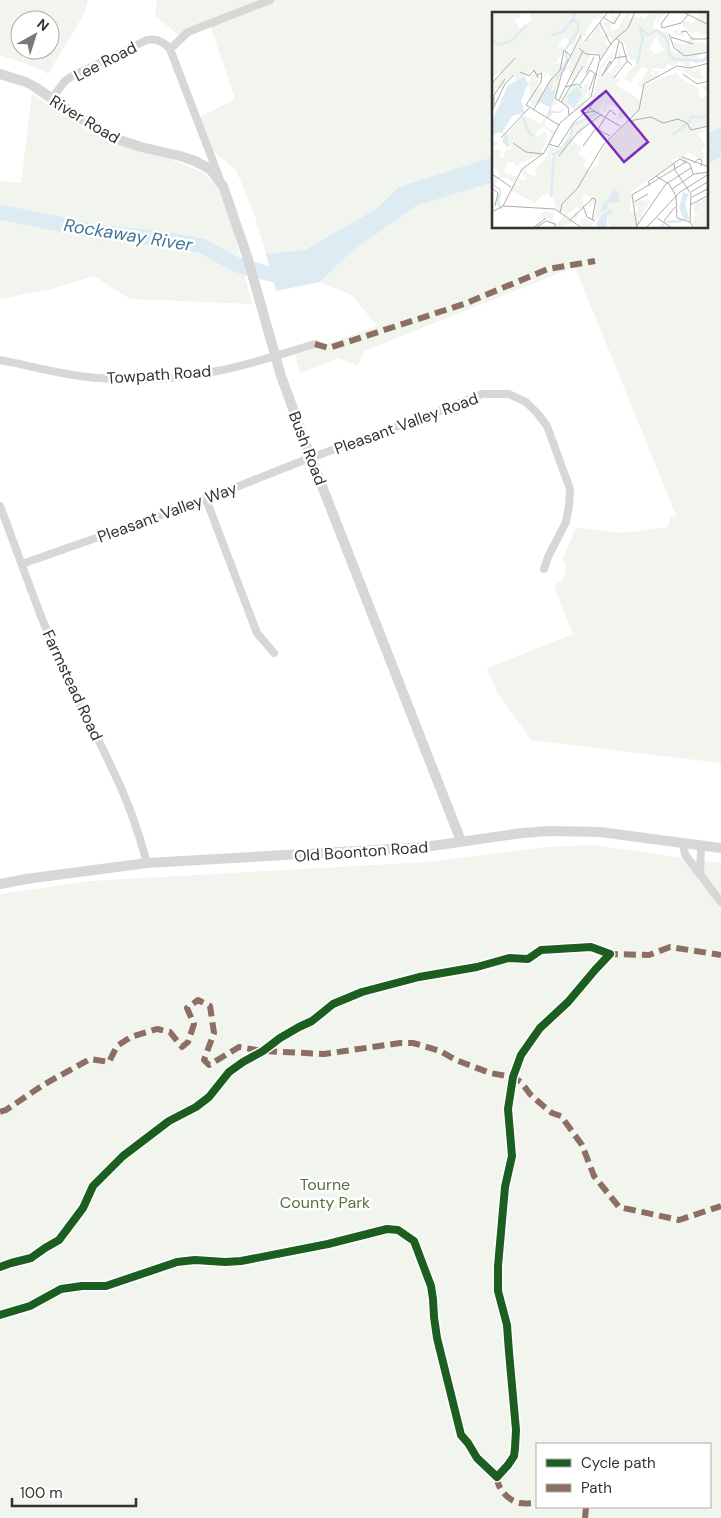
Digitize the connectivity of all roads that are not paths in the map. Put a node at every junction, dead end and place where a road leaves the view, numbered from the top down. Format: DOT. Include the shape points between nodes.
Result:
graph roads {
  1 [pos="270,0"];
  2 [pos="170,49"];
  3 [pos="0,74"];
  4 [pos="52,98"];
  5 [pos="223,186"];
  6 [pos="315,344"];
  7 [pos="274,355"];
  8 [pos="0,360"];
  9 [pos="311,458"];
  10 [pos="206,499"];
  11 [pos="0,506"];
  12 [pos="2,518"];
  13 [pos="22,564"];
  14 [pos="544,569"];
  15 [pos="274,653"];
  16 [pos="461,842"];
  17 [pos="683,844"];
  18 [pos="702,846"];
  19 [pos="721,848"];
  20 [pos="147,863"];
  21 [pos="700,875"];
  22 [pos="0,884"];
  23 [pos="721,902"];
  1 -- 2 [label="street" via="188,32"];
  2 -- 4 [label="street, Lee Road" via="154,39 147,40 72,76"];
  2 -- 5 [label="street, Bush Road"];
  3 -- 4 [label="street, River Road" via="26,82"];
  4 -- 5 [label="street, River Road" via="114,138 195,161 210,169"];
  5 -- 7 [label="street, Bush Road" via="247,256"];
  6 -- 7 [label="street, Towpath Road"];
  7 -- 8 [label="street, Towpath Road" via="213,372 137,379 84,377"];
  7 -- 9 [label="street, Bush Road"];
  9 -- 10 [label="street, Pleasant Valley Way"];
  9 -- 14 [label="street, Pleasant Valley Road" via="482,394 509,394 526,402 546,426 570,490 566,522"];
  9 -- 16 [label="street, Bush Road"];
  10 -- 13 [label="street, Pleasant Valley Way"];
  10 -- 15 [label="street" via="257,633"];
  11 -- 12 [label="street, Farmstead Road"];
  12 -- 13 [label="street, Farmstead Road"];
  13 -- 20 [label="street, Farmstead Road" via="67,676 128,804"];
  16 -- 17 [label="street, Old Boonton Road" via="522,833 572,831"];
  16 -- 20 [label="street, Old Boonton Road" via="425,847"];
  17 -- 18 [label="street, Old Boonton Road"];
  17 -- 21 [label="street" via="685,854"];
  18 -- 19 [label="street, Old Boonton Road"];
  18 -- 21 [label="street"];
  20 -- 22 [label="street, Old Boonton Road"];
  21 -- 23 [label="street"];
}
